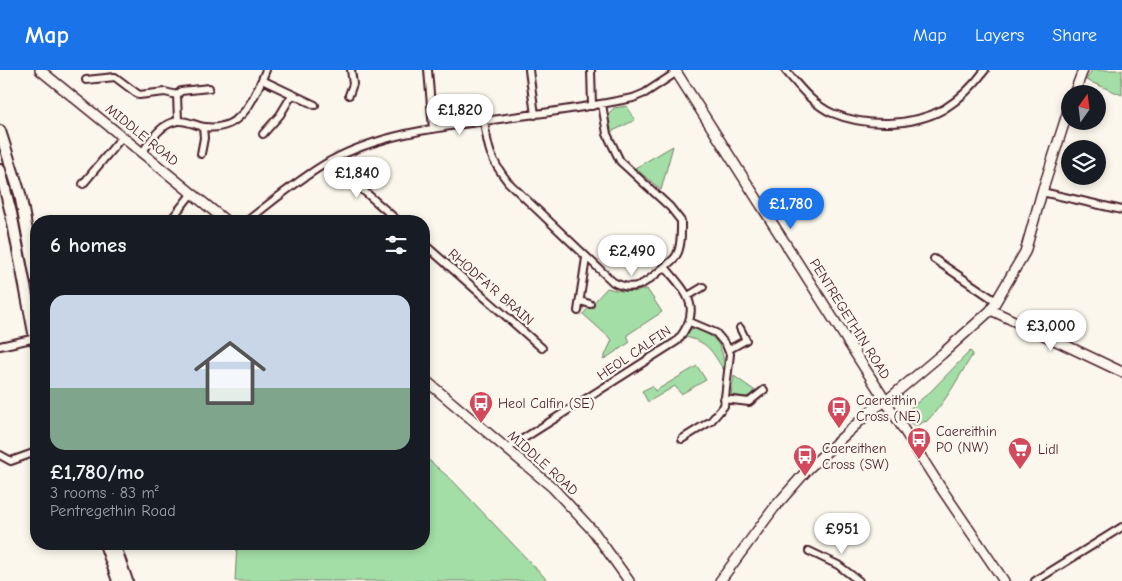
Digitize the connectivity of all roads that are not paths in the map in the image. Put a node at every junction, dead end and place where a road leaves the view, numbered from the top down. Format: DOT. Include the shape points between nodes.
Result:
graph roads {
  1 [pos="40,70"];
  2 [pos="118,70"];
  3 [pos="266,70"];
  4 [pos="351,70"];
  5 [pos="428,70"];
  6 [pos="529,70"];
  7 [pos="592,70"];
  8 [pos="785,70"];
  9 [pos="985,70"];
  10 [pos="1083,70"];
  11 [pos="676,71"];
  12 [pos="115,77"];
  13 [pos="86,80"];
  14 [pos="262,80"];
  15 [pos="1077,85"];
  16 [pos="209,88"];
  17 [pos="177,95"];
  18 [pos="292,95"];
  19 [pos="349,95"];
  20 [pos="602,104"];
  21 [pos="315,105"];
  22 [pos="592,106"];
  23 [pos="535,115"];
  24 [pos="178,121"];
  25 [pos="484,121"];
  26 [pos="204,127"];
  27 [pos="433,129"];
  28 [pos="1062,130"];
  29 [pos="0,131"];
  30 [pos="263,134"];
  31 [pos="122,137"];
  32 [pos="142,153"];
  33 [pos="201,154"];
  34 [pos="330,161"];
  35 [pos="0,170"];
  36 [pos="83,184"];
  37 [pos="1042,192"];
  38 [pos="192,193"];
  39 [pos="1122,210"];
  40 [pos="175,215"];
  41 [pos="219,215"];
  42 [pos="255,215"];
  43 [pos="391,215"];
  44 [pos="30,247"];
  45 [pos="430,249"];
  46 [pos="586,258"];
  47 [pos="934,258"];
  48 [pos="665,267"];
  49 [pos="703,286"];
  50 [pos="688,296"];
  51 [pos="580,301"];
  52 [pos="996,302"];
  53 [pos="590,304"];
  54 [pos="30,310"];
  55 [pos="578,310"];
  56 [pos="991,310"];
  57 [pos="690,322"];
  58 [pos="740,328"];
  59 [pos="30,341"];
  60 [pos="0,346"];
  61 [pos="542,348"];
  62 [pos="728,350"];
  63 [pos="1122,372"];
  64 [pos="430,384"];
  65 [pos="764,390"];
  66 [pos="724,400"];
  67 [pos="886,401"];
  68 [pos="682,439"];
  69 [pos="508,449"];
  70 [pos="30,454"];
  71 [pos="0,455"];
  72 [pos="1122,527"];
  73 [pos="107,550"];
  74 [pos="116,550"];
  75 [pos="809,551"];
  76 [pos="118,581"];
  77 [pos="126,581"];
  78 [pos="629,581"];
  79 [pos="720,581"];
  80 [pos="859,581"];
  81 [pos="1004,581"];
  82 [pos="1035,581"];
  1 -- 31 [label="street, MIDDLE ROAD"];
  2 -- 12 [label="street"];
  3 -- 14 [label="street"];
  4 -- 19 [label="street" via="353,84"];
  5 -- 27 [label="street"];
  6 -- 23 [label="street"];
  7 -- 22 [label="street"];
  8 -- 9 [label="street" via="808,97 831,113 860,122 884,123 923,117 944,109 972,87"];
  10 -- 15 [label="street"];
  11 -- 20 [label="street" via="639,95"];
  11 -- 67 [label="street, PENTREGETHIN ROAD"];
  12 -- 13 [label="street"];
  12 -- 17 [label="street" via="139,95 165,92"];
  14 -- 18 [label="street"];
  14 -- 26 [label="street" via="248,106 234,122 222,128"];
  16 -- 17 [label="street" via="181,91"];
  17 -- 24 [label="street"];
  18 -- 21 [label="street"];
  18 -- 30 [label="street"];
  20 -- 22 [label="street"];
  20 -- 48 [label="street" via="607,134 619,159 681,221 677,256"];
  22 -- 23 [label="street"];
  23 -- 25 [label="street"];
  24 -- 26 [label="street"];
  24 -- 32 [label="street" via="158,132"];
  25 -- 27 [label="street"];
  25 -- 46 [label="street" via="488,148 495,165 508,182"];
  26 -- 33 [label="street"];
  27 -- 34 [label="street" via="380,142"];
  28 -- 37 [label="street"];
  29 -- 44 [label="main road" via="20,194"];
  31 -- 32 [label="street, MIDDLE ROAD"];
  31 -- 36 [label="street"];
  32 -- 38 [label="street, MIDDLE ROAD"];
  34 -- 42 [label="street"];
  34 -- 43 [label="street"];
  35 -- 54 [label="main road"];
  37 -- 39 [label="street"];
  37 -- 52 [label="street" via="1025,252"];
  38 -- 40 [label="street"];
  38 -- 41 [label="street, MIDDLE ROAD"];
  45 -- 61 [label="street, RHODFA'R BRAIN"];
  46 -- 48 [label="street" via="621,287 634,288 644,284"];
  46 -- 51 [label="street"];
  47 -- 52 [label="street"];
  48 -- 50 [label="street"];
  49 -- 50 [label="street"];
  50 -- 57 [label="street"];
  51 -- 53 [label="street"];
  51 -- 55 [label="street"];
  52 -- 56 [label="street"];
  56 -- 63 [label="street"];
  56 -- 67 [label="street"];
  57 -- 62 [label="street" via="716,333"];
  57 -- 69 [label="street, HEOL CALFIN" via="668,348"];
  58 -- 62 [label="street" via="746,340"];
  59 -- 60 [label="street"];
  62 -- 66 [label="street"];
  64 -- 69 [label="street, MIDDLE ROAD"];
  65 -- 66 [label="street" via="749,402"];
  66 -- 68 [label="street" via="724,406 711,421"];
  67 -- 79 [label="street" via="809,468 774,508"];
  67 -- 81 [label="street, PENTREGETHIN ROAD"];
  69 -- 78 [label="street, MIDDLE ROAD" via="552,486 594,532"];
  70 -- 71 [label="street" via="11,461"];
  72 -- 82 [label="street"];
  73 -- 76 [label="main road"];
  74 -- 77 [label="main road"];
  75 -- 80 [label="street" via="838,565"];
}
